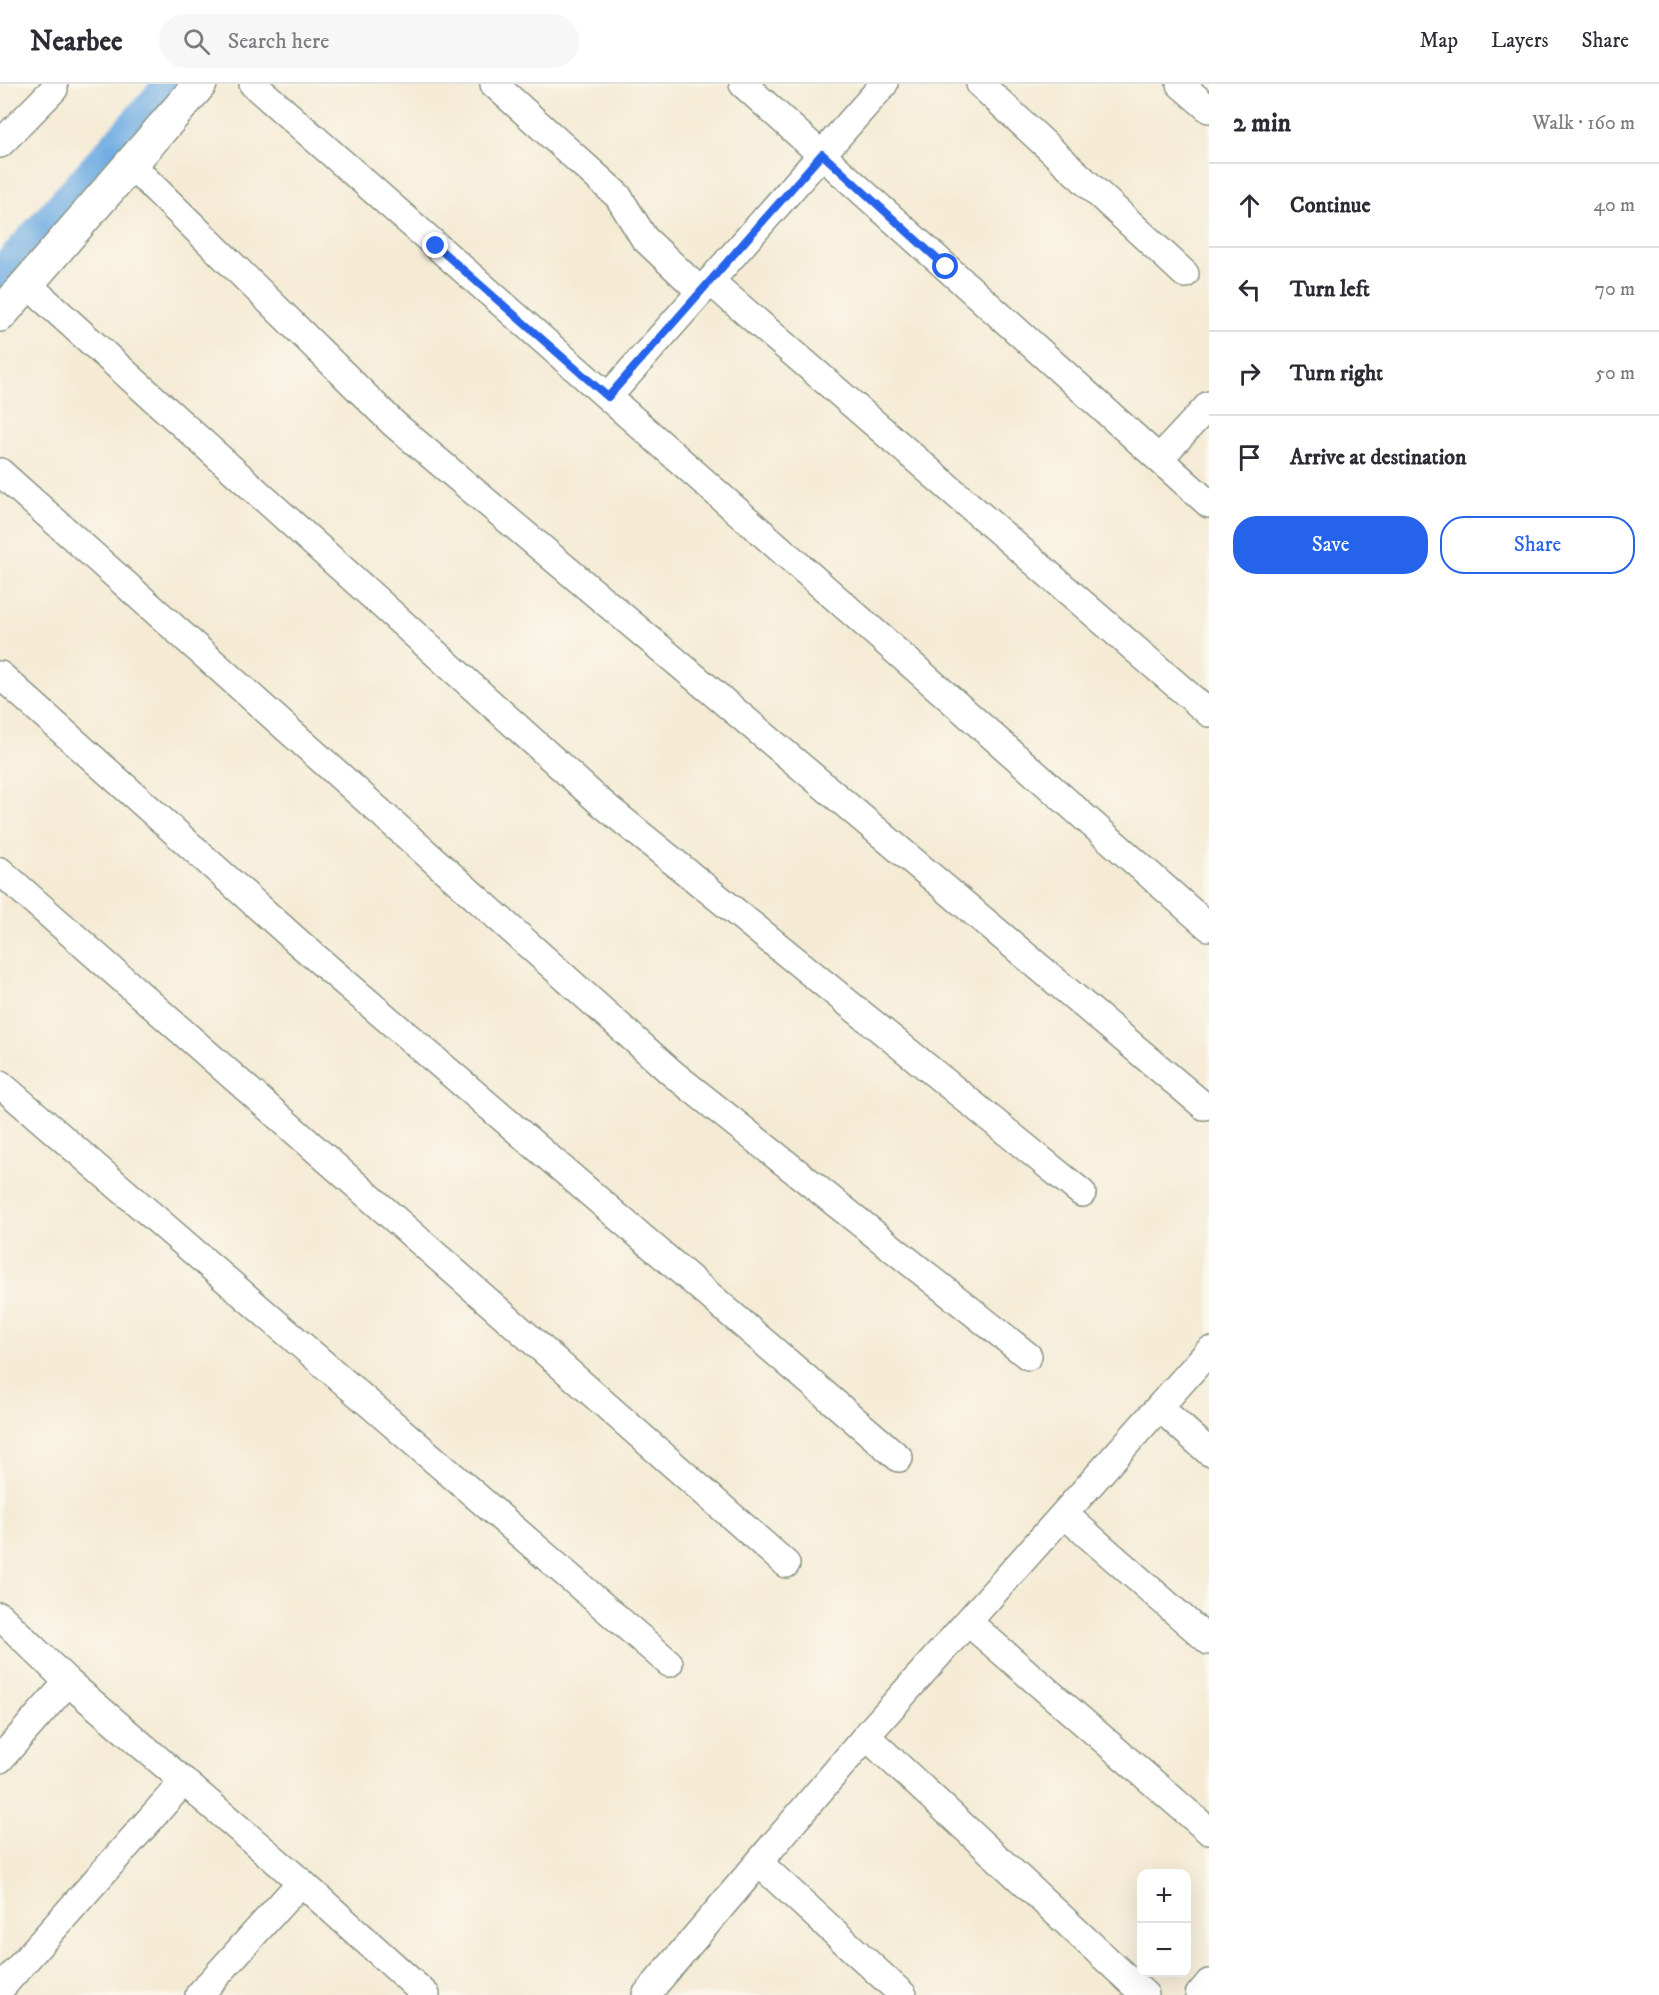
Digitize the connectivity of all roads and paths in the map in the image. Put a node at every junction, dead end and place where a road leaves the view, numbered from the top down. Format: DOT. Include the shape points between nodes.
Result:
graph roads {
  1 [pos="200,84"];
  2 [pos="252,84"];
  3 [pos="494,84"];
  4 [pos="743,84"];
  5 [pos="884,84"];
  6 [pos="980,84"];
  7 [pos="1180,84"];
  8 [pos="54,88"];
  9 [pos="1209,109"];
  10 [pos="0,144"];
  11 [pos="822,154"];
  12 [pos="131,165"];
  13 [pos="1185,274"];
  14 [pos="27,285"];
  15 [pos="705,286"];
  16 [pos="0,315"];
  17 [pos="608,397"];
  18 [pos="1209,405"];
  19 [pos="1160,459"];
  20 [pos="0,472"];
  21 [pos="1209,504"];
  22 [pos="0,675"];
  23 [pos="1209,713"];
  24 [pos="0,871"];
  25 [pos="1209,927"];
  26 [pos="0,1084"];
  27 [pos="1204,1106"];
  28 [pos="1082,1193"];
  29 [pos="1209,1352"];
  30 [pos="1028,1356"];
  31 [pos="1160,1407"];
  32 [pos="1209,1452"];
  33 [pos="899,1458"];
  34 [pos="1064,1514"];
  35 [pos="786,1564"];
  36 [pos="0,1616"];
  37 [pos="968,1622"];
  38 [pos="1209,1641"];
  39 [pos="669,1664"];
  40 [pos="68,1682"];
  41 [pos="866,1736"];
  42 [pos="0,1759"];
  43 [pos="184,1781"];
  44 [pos="1209,1831"];
  45 [pos="759,1863"];
  46 [pos="301,1882"];
  47 [pos="1209,1983"];
  48 [pos="0,1989"];
  49 [pos="418,1992"];
  50 [pos="651,1994"];
  51 [pos="199,1995"];
  52 [pos="903,1995"];
  53 [pos="1145,1995"];
  54 [pos="1198,1995"];
  1 -- 12 [label="street"];
  2 -- 17 [label="street"];
  3 -- 15 [label="street" via="618,196 644,238"];
  4 -- 11 [label="street"];
  5 -- 11 [label="street"];
  6 -- 13 [label="street"];
  7 -- 9 [label="street"];
  8 -- 10 [label="street"];
  11 -- 15 [label="street"];
  11 -- 19 [label="street"];
  12 -- 14 [label="street"];
  12 -- 27 [label="street" via="394,424"];
  14 -- 16 [label="street"];
  14 -- 28 [label="street" via="599,801"];
  15 -- 17 [label="street"];
  15 -- 23 [label="street"];
  17 -- 25 [label="street"];
  18 -- 19 [label="street"];
  19 -- 21 [label="street"];
  20 -- 30 [label="street" via="672,1073"];
  22 -- 33 [label="street" via="300,944"];
  24 -- 35 [label="street"];
  26 -- 39 [label="street"];
  29 -- 31 [label="street"];
  31 -- 32 [label="street"];
  31 -- 34 [label="street"];
  34 -- 37 [label="street"];
  34 -- 38 [label="street"];
  36 -- 40 [label="street"];
  37 -- 41 [label="street"];
  37 -- 44 [label="street"];
  40 -- 42 [label="street"];
  40 -- 43 [label="street"];
  41 -- 45 [label="street"];
  41 -- 53 [label="street"];
  43 -- 46 [label="street"];
  43 -- 48 [label="street"];
  45 -- 50 [label="street"];
  45 -- 52 [label="street"];
  46 -- 49 [label="street"];
  46 -- 51 [label="street"];
  47 -- 54 [label="street"];
}
